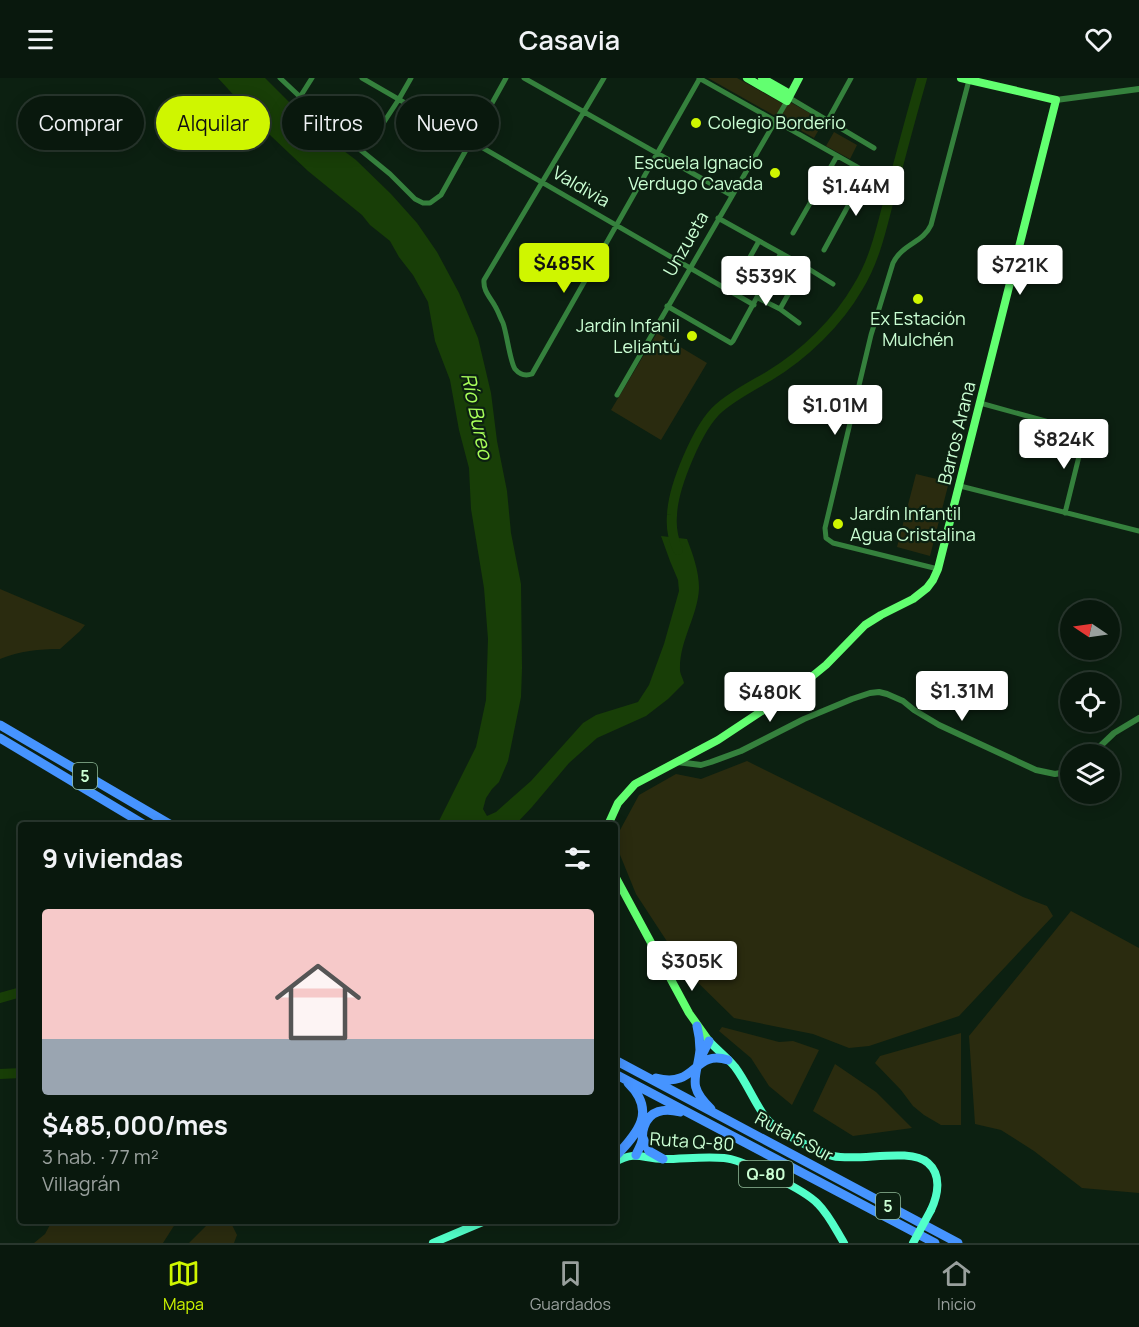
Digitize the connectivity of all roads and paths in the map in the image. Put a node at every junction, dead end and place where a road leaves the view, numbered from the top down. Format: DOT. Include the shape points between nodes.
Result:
graph roads {
  1 [pos="280,78"];
  2 [pos="312,78"];
  3 [pos="362,78"];
  4 [pos="411,78"];
  5 [pos="506,78"];
  6 [pos="524,78"];
  7 [pos="604,78"];
  8 [pos="700,78"];
  9 [pos="747,78"];
  10 [pos="762,78"];
  11 [pos="799,78"];
  12 [pos="851,78"];
  13 [pos="1004,78"];
  14 [pos="965,79"];
  15 [pos="1002,88"];
  16 [pos="1139,89"];
  17 [pos="299,96"];
  18 [pos="301,96"];
  19 [pos="401,96"];
  20 [pos="496,96"];
  21 [pos="396,97"];
  22 [pos="788,97"];
  23 [pos="1056,100"];
  24 [pos="396,104"];
  25 [pos="584,112"];
  26 [pos="828,120"];
  27 [pos="774,121"];
  28 [pos="384,122"];
  29 [pos="874,148"];
  30 [pos="361,150"];
  31 [pos="466,150"];
  32 [pos="486,150"];
  33 [pos="657,154"];
  34 [pos="837,156"];
  35 [pos="866,173"];
  36 [pos="882,182"];
  37 [pos="543,183"];
  38 [pos="731,195"];
  39 [pos="718,218"];
  40 [pos="616,225"];
  41 [pos="793,233"];
  42 [pos="759,241"];
  43 [pos="824,250"];
  44 [pos="781,253"];
  45 [pos="804,266"];
  46 [pos="689,267"];
  47 [pos="833,284"];
  48 [pos="730,291"];
  49 [pos="758,298"];
  50 [pos="754,305"];
  51 [pos="667,306"];
  52 [pos="780,309"];
  53 [pos="799,323"];
  54 [pos="617,395"];
  55 [pos="980,403"];
  56 [pos="960,486"];
  57 [pos="1065,513"];
  58 [pos="1139,531"];
  59 [pos="938,568"];
  60 [pos="1139,718"];
  61 [pos="0,725"];
  62 [pos="0,738"];
  63 [pos="1102,744"];
  64 [pos="677,762"];
  65 [pos="1060,773"];
  66 [pos="140,822"];
  67 [pos="166,822"];
  68 [pos="609,822"];
  69 [pos="618,882"];
  70 [pos="697,1026"];
  71 [pos="709,1041"];
  72 [pos="728,1060"];
  73 [pos="618,1062"];
  74 [pos="697,1066"];
  75 [pos="637,1072"];
  76 [pos="618,1075"];
  77 [pos="694,1115"];
  78 [pos="720,1116"];
  79 [pos="632,1136"];
  80 [pos="643,1138"];
  81 [pos="618,1153"];
  82 [pos="636,1155"];
  83 [pos="663,1159"];
  84 [pos="618,1161"];
  85 [pos="478,1224"];
  86 [pos="433,1243"];
  87 [pos="844,1243"];
  88 [pos="913,1243"];
  89 [pos="935,1243"];
  90 [pos="958,1243"];
  1 -- 17 [label="street"];
  2 -- 18 [label="street"];
  3 -- 21 [label="street, Valdivia"];
  4 -- 19 [label="street"];
  5 -- 20 [label="street"];
  6 -- 25 [label="street"];
  7 -- 25 [label="street"];
  8 -- 27 [label="street"];
  8 -- 33 [label="street"];
  9 -- 22 [label="main road"];
  10 -- 22 [label="main road"];
  11 -- 22 [label="main road, Unzueta"];
  12 -- 26 [label="street"];
  13 -- 15 [label="street"];
  14 -- 15 [label="main road"];
  14 -- 59 [label="street" via="929,230 897,255 893,263 871,335 825,528 826,538 832,543"];
  15 -- 23 [label="main road"];
  16 -- 23 [label="street"];
  22 -- 26 [label="street"];
  22 -- 27 [label="street, Unzueta"];
  23 -- 55 [label="main road, Barros Arana"];
  24 -- 28 [label="street"];
  25 -- 33 [label="street"];
  25 -- 37 [label="street"];
  26 -- 29 [label="street"];
  27 -- 34 [label="street"];
  27 -- 38 [label="street, Unzueta"];
  30 -- 31 [label="street" via="423,203 441,195"];
  32 -- 37 [label="street, Valdivia"];
  33 -- 38 [label="street"];
  33 -- 40 [label="street"];
  34 -- 35 [label="street"];
  34 -- 41 [label="street"];
  35 -- 36 [label="street"];
  35 -- 43 [label="street"];
  37 -- 40 [label="street, Valdivia"];
  37 -- 40 [label="street" via="483,286 504,326 513,365 523,375 532,374"];
  38 -- 39 [label="street, Unzueta"];
  39 -- 42 [label="street"];
  39 -- 46 [label="street, Unzueta"];
  40 -- 46 [label="street, Valdivia"];
  42 -- 44 [label="street"];
  42 -- 48 [label="street"];
  44 -- 45 [label="street"];
  44 -- 49 [label="street"];
  45 -- 47 [label="street"];
  45 -- 52 [label="street"];
  46 -- 48 [label="street, Valdivia"];
  46 -- 51 [label="street, Unzueta"];
  48 -- 50 [label="street, Valdivia"];
  49 -- 50 [label="street"];
  49 -- 52 [label="street"];
  50 -- 51 [label="street" via="731,343"];
  51 -- 54 [label="street, Unzueta"];
  52 -- 53 [label="street"];
  55 -- 56 [label="main road, Barros Arana"];
  55 -- 57 [label="street" via="1085,432"];
  56 -- 57 [label="street"];
  56 -- 59 [label="main road, Barros Arana"];
  57 -- 58 [label="street"];
  59 -- 64 [label="main road, Barros Arana" via="927,588 866,625 804,683 736,729"];
  60 -- 63 [label="street"];
  61 -- 67 [label="highway, 5"];
  62 -- 66 [label="highway, 5"];
  64 -- 65 [label="street" via="711,762 852,699 879,692 1036,770"];
  64 -- 68 [label="main road, Barros Arana" via="635,784 618,803"];
  69 -- 70 [label="main road"];
  70 -- 71 [label="main road"];
  70 -- 74 [label="highway"];
  71 -- 72 [label="main road"];
  71 -- 74 [label="highway"];
  72 -- 74 [label="highway" via="714,1058"];
  72 -- 88 [label="main road, bridge" via="769,1121 782,1132 843,1158 907,1155 927,1162 937,1180 936,1195"];
  73 -- 75 [label="highway, Ruta 5 Sur / 5"];
  74 -- 75 [label="highway" via="676,1080"];
  74 -- 78 [label="highway" via="697,1091"];
  75 -- 78 [label="highway, Ruta 5 Sur / 5"];
  76 -- 77 [label="highway, Ruta 5 Sur / 5"];
  76 -- 79 [label="highway" via="642,1104 642,1117"];
  77 -- 80 [label="highway" via="656,1112 645,1124"];
  77 -- 89 [label="highway, Ruta 5 Sur / 5"];
  78 -- 90 [label="highway, Ruta 5 Sur / 5"];
  79 -- 81 [label="highway"];
  79 -- 82 [label="highway"];
  80 -- 82 [label="highway"];
  80 -- 83 [label="highway" via="649,1151"];
  82 -- 83 [label="main road, Ruta Q-80 / Q-80"];
  82 -- 84 [label="main road, Ruta Q-80 / Q-80"];
  83 -- 87 [label="main road, Ruta Q-80 / Q-80" via="722,1158 746,1164 814,1200"];
  85 -- 86 [label="main road"];
}
